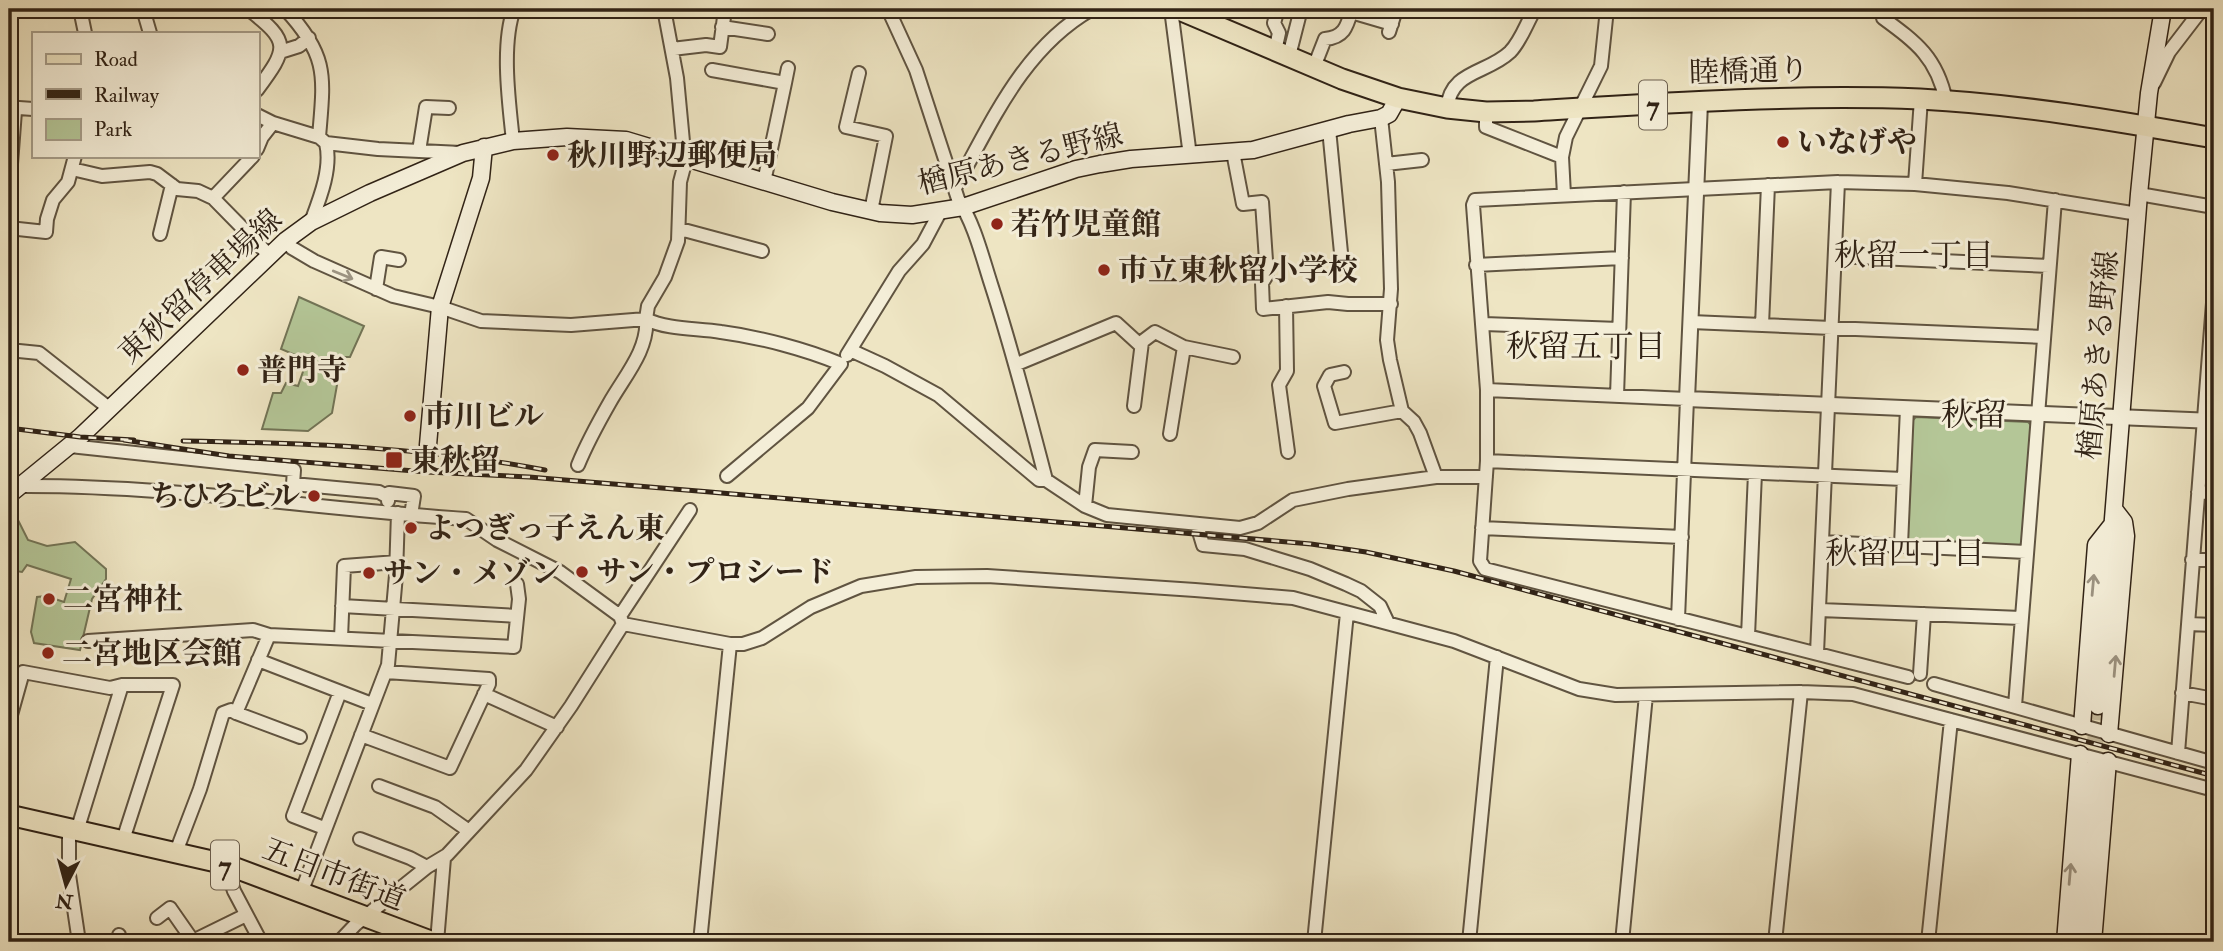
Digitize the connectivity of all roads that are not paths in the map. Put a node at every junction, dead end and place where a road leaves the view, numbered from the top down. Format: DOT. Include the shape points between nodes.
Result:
graph roads {
  1 [pos="80,9"];
  2 [pos="143,9"];
  3 [pos="248,9"];
  4 [pos="514,9"];
  5 [pos="664,9"];
  6 [pos="888,9"];
  7 [pos="1092,9"];
  8 [pos="1171,9"];
  9 [pos="1177,9"];
  10 [pos="1278,9"];
  11 [pos="1301,9"];
  12 [pos="1535,9"];
  13 [pos="1607,9"];
  14 [pos="1882,9"];
  15 [pos="2162,9"];
  16 [pos="2202,9"];
  17 [pos="291,10"];
  18 [pos="1351,10"];
  19 [pos="1392,23"];
  20 [pos="85,32"];
  21 [pos="150,32"];
  22 [pos="768,34"];
  23 [pos="309,38"];
  24 [pos="672,49"];
  25 [pos="280,52"];
  26 [pos="1282,54"];
  27 [pos="1314,67"];
  28 [pos="788,68"];
  29 [pos="712,69"];
  30 [pos="859,73"];
  31 [pos="785,83"];
  32 [pos="259,87"];
  33 [pos="2149,93"];
  34 [pos="1398,98"];
  35 [pos="1920,99"];
  36 [pos="1946,101"];
  37 [pos="1700,103"];
  38 [pos="449,108"];
  39 [pos="1447,108"];
  40 [pos="1579,108"];
  41 [pos="32,109"];
  42 [pos="1486,111"];
  43 [pos="259,117"];
  44 [pos="1381,118"];
  45 [pos="273,123"];
  46 [pos="2146,126"];
  47 [pos="1329,129"];
  48 [pos="2214,138"];
  49 [pos="323,140"];
  50 [pos="513,141"];
  51 [pos="259,144"];
  52 [pos="484,147"];
  53 [pos="419,151"];
  54 [pos="1233,152"];
  55 [pos="463,153"];
  56 [pos="684,156"];
  57 [pos="1189,156"];
  58 [pos="1562,157"];
  59 [pos="251,158"];
  60 [pos="1422,160"];
  61 [pos="74,162"];
  62 [pos="1386,164"];
  63 [pos="9,166"];
  64 [pos="764,182"];
  65 [pos="1838,182"];
  66 [pos="1915,184"];
  67 [pos="172,185"];
  68 [pos="1768,185"];
  69 [pos="955,188"];
  70 [pos="1696,189"];
  71 [pos="1624,192"];
  72 [pos="2139,194"];
  73 [pos="1564,195"];
  74 [pos="214,198"];
  75 [pos="2054,200"];
  76 [pos="963,207"];
  77 [pos="2214,208"];
  78 [pos="871,211"];
  79 [pos="940,212"];
  80 [pos="2138,214"];
  81 [pos="311,222"];
  82 [pos="9,228"];
  83 [pos="680,229"];
  84 [pos="160,234"];
  85 [pos="285,241"];
  86 [pos="762,251"];
  87 [pos="268,254"];
  88 [pos="1835,256"];
  89 [pos="1622,258"];
  90 [pos="399,260"];
  91 [pos="1342,263"];
  92 [pos="1476,265"];
  93 [pos="2049,266"];
  94 [pos="376,289"];
  95 [pos="2214,289"];
  96 [pos="1391,304"];
  97 [pos="1286,306"];
  98 [pos="440,307"];
  99 [pos="646,319"];
  100 [pos="1691,322"];
  101 [pos="1484,324"];
  102 [pos="1762,325"];
  103 [pos="1832,328"];
  104 [pos="1619,329"];
  105 [pos="2044,337"];
  106 [pos="1142,342"];
  107 [pos="1184,347"];
  108 [pos="9,350"];
  109 [pos="850,350"];
  110 [pos="1233,357"];
  111 [pos="841,364"];
  112 [pos="1017,364"];
  113 [pos="2211,365"];
  114 [pos="1344,372"];
  115 [pos="1487,390"];
  116 [pos="1616,396"];
  117 [pos="1687,399"];
  118 [pos="1828,405"];
  119 [pos="1134,406"];
  120 [pos="1907,408"];
  121 [pos="110,409"];
  122 [pos="1402,411"];
  123 [pos="2039,414"];
  124 [pos="2122,417"];
  125 [pos="2209,421"];
  126 [pos="1170,434"];
  127 [pos="428,445"];
  128 [pos="70,446"];
  129 [pos="1132,452"];
  130 [pos="1288,452"];
  131 [pos="1487,461"];
  132 [pos="578,465"];
  133 [pos="1684,470"];
  134 [pos="1755,473"];
  135 [pos="727,476"];
  136 [pos="1825,476"];
  137 [pos="1436,477"];
  138 [pos="1486,477"];
  139 [pos="1903,479"];
  140 [pos="1046,480"];
  141 [pos="293,484"];
  142 [pos="14,491"];
  143 [pos="2198,492"];
  144 [pos="2214,493"];
  145 [pos="388,496"];
  146 [pos="291,503"];
  147 [pos="1085,506"];
  148 [pos="2114,509"];
  149 [pos="690,510"];
  150 [pos="399,513"];
  151 [pos="1196,525"];
  152 [pos="2111,526"];
  153 [pos="1482,527"];
  154 [pos="1682,537"];
  155 [pos="1822,541"];
  156 [pos="1900,545"];
  157 [pos="2026,552"];
  158 [pos="2192,560"];
  159 [pos="2214,560"];
  160 [pos="397,562"];
  161 [pos="517,584"];
  162 [pos="342,606"];
  163 [pos="394,609"];
  164 [pos="1819,610"];
  165 [pos="1347,612"];
  166 [pos="1924,614"];
  167 [pos="517,616"];
  168 [pos="2021,618"];
  169 [pos="1678,619"];
  170 [pos="622,620"];
  171 [pos="1388,623"];
  172 [pos="2188,624"];
  173 [pos="2214,625"];
  174 [pos="269,635"];
  175 [pos="1748,636"];
  176 [pos="341,638"];
  177 [pos="391,640"];
  178 [pos="88,641"];
  179 [pos="730,644"];
  180 [pos="1817,653"];
  181 [pos="1497,657"];
  182 [pos="258,660"];
  183 [pos="386,672"];
  184 [pos="1934,684"];
  185 [pos="122,685"];
  186 [pos="340,692"];
  187 [pos="1801,692"];
  188 [pos="2182,693"];
  189 [pos="484,694"];
  190 [pos="1646,695"];
  191 [pos="2214,699"];
  192 [pos="372,704"];
  193 [pos="2015,706"];
  194 [pos="2098,706"];
  195 [pos="236,713"];
  196 [pos="1951,720"];
  197 [pos="9,722"];
  198 [pos="2082,726"];
  199 [pos="557,727"];
  200 [pos="2109,734"];
  201 [pos="361,736"];
  202 [pos="300,737"];
  203 [pos="2178,752"];
  204 [pos="2080,754"];
  205 [pos="2214,763"];
  206 [pos="2100,765"];
  207 [pos="379,786"];
  208 [pos="2214,790"];
  209 [pos="9,815"];
  210 [pos="324,828"];
  211 [pos="73,830"];
  212 [pos="469,831"];
  213 [pos="360,839"];
  214 [pos="123,840"];
  215 [pos="176,852"];
  216 [pos="444,858"];
  217 [pos="225,864"];
  218 [pos="427,867"];
  219 [pos="300,893"];
  220 [pos="246,915"];
  221 [pos="157,918"];
  222 [pos="365,918"];
  223 [pos="79,942"];
  224 [pos="192,942"];
  225 [pos="261,942"];
  226 [pos="339,942"];
  227 [pos="435,942"];
  228 [pos="700,942"];
  229 [pos="1314,942"];
  230 [pos="1469,942"];
  231 [pos="1622,942"];
  232 [pos="1775,942"];
  233 [pos="1928,942"];
  234 [pos="2065,942"];
  235 [pos="2079,942"];
  236 [pos="2093,942"];
  1 -- 20 [label="street"];
  2 -- 21 [label="street"];
  3 -- 25 [label="street" via="276,32"];
  4 -- 50 [label="street" via="508,86"];
  5 -- 24 [label="street"];
  6 -- 69 [label="street" via="916,70"];
  7 -- 69 [label="street" via="1074,19 1028,62"];
  8 -- 57 [label="street"];
  9 -- 26 [label="main road, 睦橋通り / 7"];
  10 -- 26 [label="street" via="1274,23"];
  11 -- 26 [label="street"];
  12 -- 39 [label="street" via="1513,50 1462,78 1448,95"];
  13 -- 40 [label="street" via="1601,66"];
  14 -- 36 [label="street" via="1883,18 1920,46 1943,85"];
  15 -- 33 [label="main road, 楢原あきる野線"];
  16 -- 33 [label="street" via="2169,52"];
  17 -- 23 [label="street"];
  18 -- 19 [label="street"];
  18 -- 27 [label="street" via="1346,30 1337,38 1325,39"];
  22 -- 24 [label="street" via="723,22 720,47"];
  23 -- 25 [label="street"];
  23 -- 49 [label="street" via="320,57"];
  24 -- 56 [label="street"];
  25 -- 32 [label="street"];
  26 -- 27 [label="main road, 睦橋通り / 7"];
  27 -- 34 [label="main road, 睦橋通り / 7"];
  28 -- 31 [label="street"];
  29 -- 31 [label="street"];
  30 -- 78 [label="street" via="846,127 886,136"];
  31 -- 64 [label="street"];
  33 -- 46 [label="main road, 楢原あきる野線"];
  34 -- 39 [label="main road, 睦橋通り / 7"];
  34 -- 44 [label="main road" via="1389,114"];
  35 -- 36 [label="main road, 睦橋通り / 7"];
  35 -- 37 [label="main road, 睦橋通り / 7" via="1819,97"];
  35 -- 66 [label="street"];
  36 -- 46 [label="main road, 睦橋通り / 7"];
  37 -- 40 [label="main road, 睦橋通り / 7"];
  37 -- 70 [label="street"];
  38 -- 53 [label="street" via="426,107"];
  39 -- 42 [label="main road, 睦橋通り / 7"];
  40 -- 42 [label="main road, 睦橋通り / 7"];
  40 -- 58 [label="street"];
  41 -- 63 [label="street" via="15,111"];
  42 -- 58 [label="street" via="1486,127"];
  43 -- 45 [label="street"];
  44 -- 47 [label="main road, 楢原あきる野線"];
  44 -- 62 [label="street"];
  45 -- 49 [label="street"];
  45 -- 51 [label="street"];
  46 -- 48 [label="main road, 睦橋通り / 7"];
  46 -- 72 [label="main road, 楢原あきる野線"];
  47 -- 54 [label="main road, 楢原あきる野線"];
  47 -- 91 [label="street"];
  49 -- 53 [label="street"];
  49 -- 81 [label="street" via="327,162"];
  50 -- 52 [label="main road, 楢原あきる野線"];
  50 -- 56 [label="main road, 楢原あきる野線" via="608,138"];
  52 -- 55 [label="main road, 東秋留停車場線"];
  52 -- 98 [label="main road" via="481,178"];
  53 -- 55 [label="street"];
  54 -- 57 [label="main road, 楢原あきる野線"];
  54 -- 97 [label="street" via="1243,204 1262,202 1267,275 1262,284 1263,309"];
  55 -- 81 [label="main road, 東秋留停車場線"];
  56 -- 64 [label="main road, 楢原あきる野線"];
  56 -- 83 [label="street"];
  57 -- 76 [label="main road, 楢原あきる野線" via="1130,159 1076,169"];
  58 -- 73 [label="street"];
  59 -- 74 [label="street"];
  60 -- 62 [label="street"];
  61 -- 67 [label="street" via="102,176 150,172"];
  61 -- 82 [label="street" via="68,182 53,200 46,232"];
  62 -- 96 [label="street"];
  64 -- 78 [label="main road, 楢原あきる野線"];
  65 -- 66 [label="street"];
  65 -- 68 [label="street"];
  65 -- 88 [label="street"];
  66 -- 75 [label="street"];
  67 -- 74 [label="street"];
  67 -- 84 [label="street"];
  68 -- 70 [label="street"];
  68 -- 102 [label="street"];
  69 -- 76 [label="street"];
  70 -- 71 [label="street"];
  70 -- 100 [label="street"];
  71 -- 73 [label="street"];
  71 -- 89 [label="street"];
  72 -- 77 [label="street"];
  72 -- 80 [label="main road, 楢原あきる野線"];
  73 -- 92 [label="street" via="1475,200"];
  74 -- 87 [label="street"];
  75 -- 80 [label="street"];
  75 -- 93 [label="street"];
  76 -- 79 [label="main road, 楢原あきる野線"];
  76 -- 112 [label="street"];
  78 -- 79 [label="main road, 楢原あきる野線"];
  79 -- 109 [label="street"];
  80 -- 124 [label="main road, 楢原あきる野線"];
  81 -- 85 [label="main road, 東秋留停車場線"];
  83 -- 86 [label="street"];
  83 -- 99 [label="street"];
  85 -- 87 [label="main road, 東秋留停車場線"];
  85 -- 94 [label="street, one-way" via="314,261"];
  87 -- 121 [label="main road, 東秋留停車場線"];
  88 -- 93 [label="street"];
  88 -- 103 [label="street"];
  89 -- 92 [label="street"];
  89 -- 104 [label="street"];
  90 -- 94 [label="street" via="381,257"];
  92 -- 101 [label="street"];
  93 -- 105 [label="street"];
  94 -- 98 [label="street"];
  95 -- 113 [label="street"];
  96 -- 97 [label="street"];
  96 -- 122 [label="street" via="1387,340"];
  97 -- 130 [label="street" via="1287,371 1279,386"];
  98 -- 99 [label="street" via="481,321 525,324"];
  98 -- 127 [label="main road"];
  99 -- 111 [label="street" via="760,339"];
  99 -- 132 [label="street" via="636,360"];
  100 -- 102 [label="street"];
  100 -- 117 [label="street"];
  101 -- 104 [label="street"];
  101 -- 115 [label="street"];
  102 -- 103 [label="street"];
  103 -- 105 [label="street"];
  103 -- 118 [label="street"];
  104 -- 116 [label="street"];
  105 -- 123 [label="street"];
  106 -- 107 [label="street" via="1155,332"];
  106 -- 112 [label="street" via="1116,323"];
  106 -- 119 [label="street"];
  107 -- 110 [label="street"];
  107 -- 126 [label="street"];
  108 -- 121 [label="street" via="38,353"];
  109 -- 111 [label="street"];
  109 -- 140 [label="street" via="938,396 1039,480"];
  111 -- 135 [label="street" via="808,408"];
  112 -- 140 [label="street"];
  113 -- 125 [label="street"];
  114 -- 122 [label="street" via="1330,375 1324,386 1335,423"];
  115 -- 116 [label="street"];
  115 -- 131 [label="street"];
  116 -- 117 [label="street"];
  117 -- 118 [label="street"];
  117 -- 133 [label="street"];
  118 -- 120 [label="street"];
  118 -- 136 [label="street"];
  120 -- 123 [label="street"];
  120 -- 139 [label="street"];
  121 -- 128 [label="main road, 東秋留停車場線"];
  122 -- 137 [label="street" via="1415,422"];
  123 -- 124 [label="street"];
  123 -- 157 [label="street"];
  124 -- 125 [label="street"];
  124 -- 148 [label="main road, 楢原あきる野線"];
  125 -- 143 [label="street"];
  128 -- 141 [label="street" via="295,470"];
  128 -- 142 [label="main road, 東秋留停車場線"];
  129 -- 147 [label="street" via="1095,450"];
  131 -- 133 [label="street"];
  131 -- 138 [label="street"];
  133 -- 134 [label="street"];
  133 -- 154 [label="street"];
  134 -- 136 [label="street"];
  134 -- 175 [label="street"];
  136 -- 139 [label="street"];
  136 -- 155 [label="street"];
  137 -- 138 [label="street"];
  137 -- 151 [label="street" via="1293,500 1258,523 1240,528"];
  138 -- 153 [label="street"];
  139 -- 156 [label="street"];
  140 -- 147 [label="street"];
  141 -- 145 [label="street"];
  141 -- 146 [label="street"];
  142 -- 146 [label="street" via="67,486"];
  143 -- 144 [label="street"];
  143 -- 158 [label="street"];
  145 -- 150 [label="street"];
  145 -- 150 [label="street" via="414,496"];
  146 -- 150 [label="street"];
  147 -- 151 [label="street" via="1107,515"];
  148 -- 152 [label="main road, 楢原あきる野線"];
  200 -- 148 [label="main road, one-way" via="2126,536"];
  149 -- 170 [label="street"];
  150 -- 160 [label="street"];
  150 -- 170 [label="street" via="474,522 497,540 560,572"];
  151 -- 171 [label="street" via="1203,545 1245,549 1361,591 1380,606"];
  152 -- 194 [label="main road, 楢原あきる野線"];
  198 -- 152 [label="main road, one-way" via="2096,545"];
  153 -- 154 [label="street"];
  153 -- 169 [label="street" via="1480,561 1485,569"];
  154 -- 169 [label="street"];
  155 -- 156 [label="street"];
  155 -- 164 [label="street"];
  156 -- 157 [label="street"];
  157 -- 168 [label="street"];
  158 -- 159 [label="street"];
  158 -- 172 [label="street"];
  160 -- 162 [label="street" via="344,566"];
  160 -- 163 [label="street"];
  161 -- 167 [label="street"];
  162 -- 163 [label="street"];
  162 -- 176 [label="street"];
  163 -- 167 [label="street"];
  163 -- 177 [label="street"];
  164 -- 166 [label="street"];
  164 -- 180 [label="street"];
  165 -- 171 [label="street"];
  165 -- 179 [label="street" via="1281,597 987,576 916,578 860,586 811,607 762,638"];
  165 -- 229 [label="street"];
  166 -- 168 [label="street"];
  166 -- 180 [label="street" via="1914,676"];
  167 -- 177 [label="street" via="514,648"];
  168 -- 193 [label="street"];
  169 -- 175 [label="street"];
  170 -- 179 [label="street"];
  170 -- 199 [label="street"];
  171 -- 181 [label="street"];
  172 -- 173 [label="street"];
  172 -- 188 [label="street"];
  174 -- 176 [label="street"];
  174 -- 178 [label="street" via="253,630"];
  174 -- 182 [label="street"];
  175 -- 180 [label="street"];
  176 -- 177 [label="street"];
  177 -- 183 [label="street"];
  179 -- 228 [label="street"];
  181 -- 190 [label="street" via="1591,693"];
  181 -- 230 [label="street"];
  182 -- 186 [label="street"];
  182 -- 195 [label="street"];
  183 -- 189 [label="street" via="489,679"];
  183 -- 192 [label="street"];
  184 -- 193 [label="street"];
  185 -- 197 [label="street" via="110,688 23,672"];
  185 -- 211 [label="street"];
  185 -- 214 [label="street" via="173,685"];
  186 -- 192 [label="street"];
  186 -- 210 [label="street" via="293,816"];
  187 -- 190 [label="street"];
  187 -- 196 [label="street" via="1853,694"];
  187 -- 232 [label="street"];
  188 -- 191 [label="street"];
  188 -- 203 [label="street"];
  189 -- 199 [label="street"];
  189 -- 201 [label="street" via="450,768"];
  190 -- 231 [label="street"];
  192 -- 201 [label="street"];
  193 -- 198 [label="street"];
  195 -- 202 [label="street"];
  195 -- 215 [label="street" via="223,713"];
  196 -- 204 [label="street"];
  196 -- 233 [label="street"];
  198 -- 200 [label="street"];
  199 -- 212 [label="street" via="526,770"];
  200 -- 203 [label="street"];
  201 -- 210 [label="street"];
  203 -- 205 [label="street"];
  204 -- 206 [label="street"];
  234 -- 204 [label="main road, one-way"];
  206 -- 208 [label="street"];
  206 -- 235 [label="main road"];
  206 -- 236 [label="main road"];
  207 -- 212 [label="street" via="435,807"];
  209 -- 211 [label="main road, 五日市街道 / 7"];
  210 -- 219 [label="street"];
  211 -- 214 [label="main road, 五日市街道 / 7"];
  211 -- 223 [label="street" via="69,875"];
  212 -- 216 [label="street"];
  213 -- 218 [label="street"];
  214 -- 215 [label="main road, 五日市街道 / 7"];
  215 -- 217 [label="main road, 五日市街道 / 7"];
  216 -- 218 [label="street"];
  216 -- 227 [label="street"];
  217 -- 219 [label="main road, 五日市街道 / 7"];
  217 -- 220 [label="street"];
  218 -- 222 [label="street"];
  219 -- 222 [label="main road, 五日市街道 / 7"];
  220 -- 224 [label="street"];
  220 -- 225 [label="street"];
  221 -- 224 [label="street" via="170,908"];
  222 -- 226 [label="street"];
  222 -- 227 [label="main road, 五日市街道 / 7"];
}
